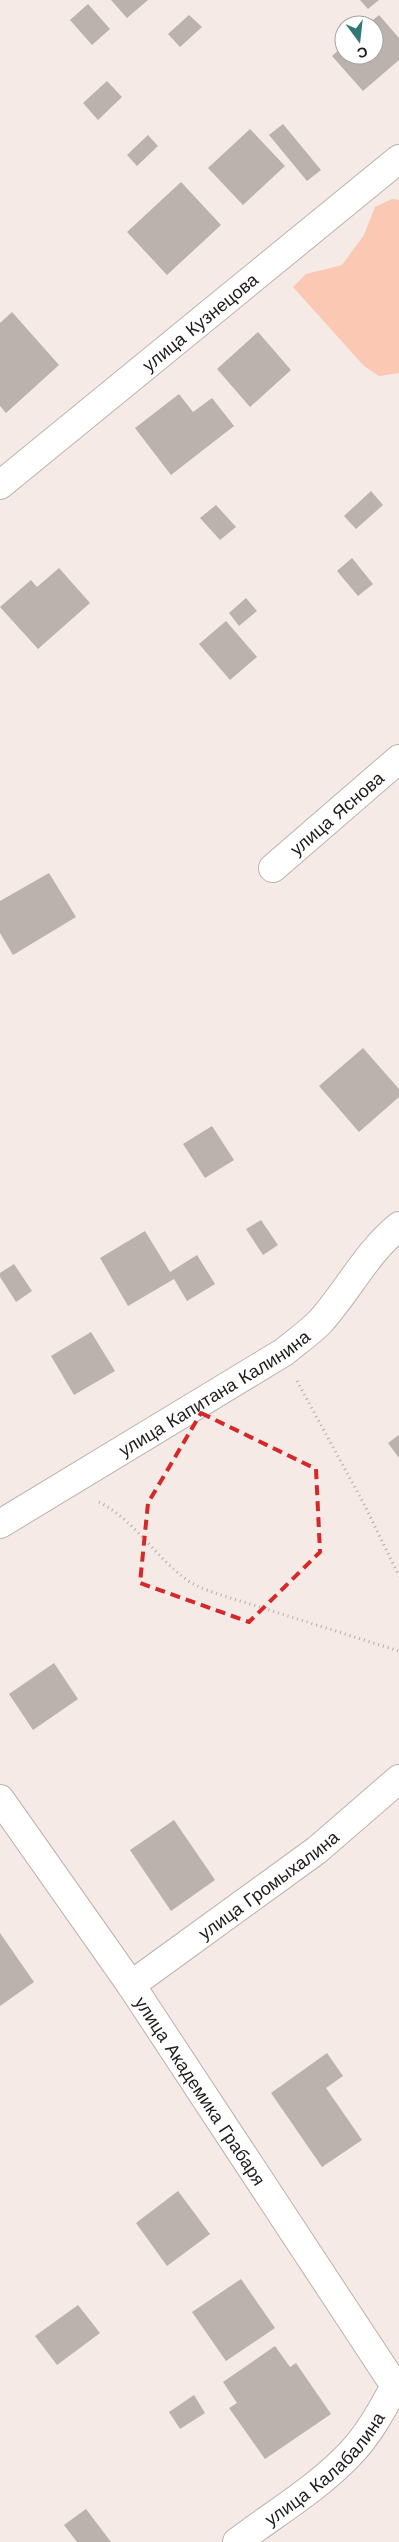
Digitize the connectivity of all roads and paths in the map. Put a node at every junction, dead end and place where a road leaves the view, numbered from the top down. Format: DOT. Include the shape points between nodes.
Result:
graph roads {
  1 [pos="399,159"];
  2 [pos="0,486"];
  3 [pos="399,759"];
  4 [pos="274,868"];
  5 [pos="399,1226"];
  6 [pos="297,1380"];
  7 [pos="53,1491"];
  8 [pos="0,1524"];
  9 [pos="399,1576"];
  10 [pos="399,1651"];
  11 [pos="399,1779"];
  12 [pos="0,1799"];
  13 [pos="131,1985"];
  14 [pos="397,2385"];
  15 [pos="237,2542"];
  1 -- 2 [label="street, улица Кузнецова"];
  3 -- 4 [label="street, улица Яснова"];
  5 -- 7 [label="street, улица Капитана Калинина" via="368,1258 319,1322 284,1352"];
  6 -- 9 [label="path"];
  7 -- 8 [label="street, улица Капитана Калинина"];
  7 -- 10 [label="path" via="84,1494 111,1508 191,1583"];
  11 -- 13 [label="street, улица Громыхалина" via="317,1850"];
  12 -- 13 [label="street, улица Академика Грабаря"];
  13 -- 14 [label="street, улица Академика Грабаря"];
  14 -- 15 [label="street, улица Калабалина" via="374,2423 349,2455"];
}
